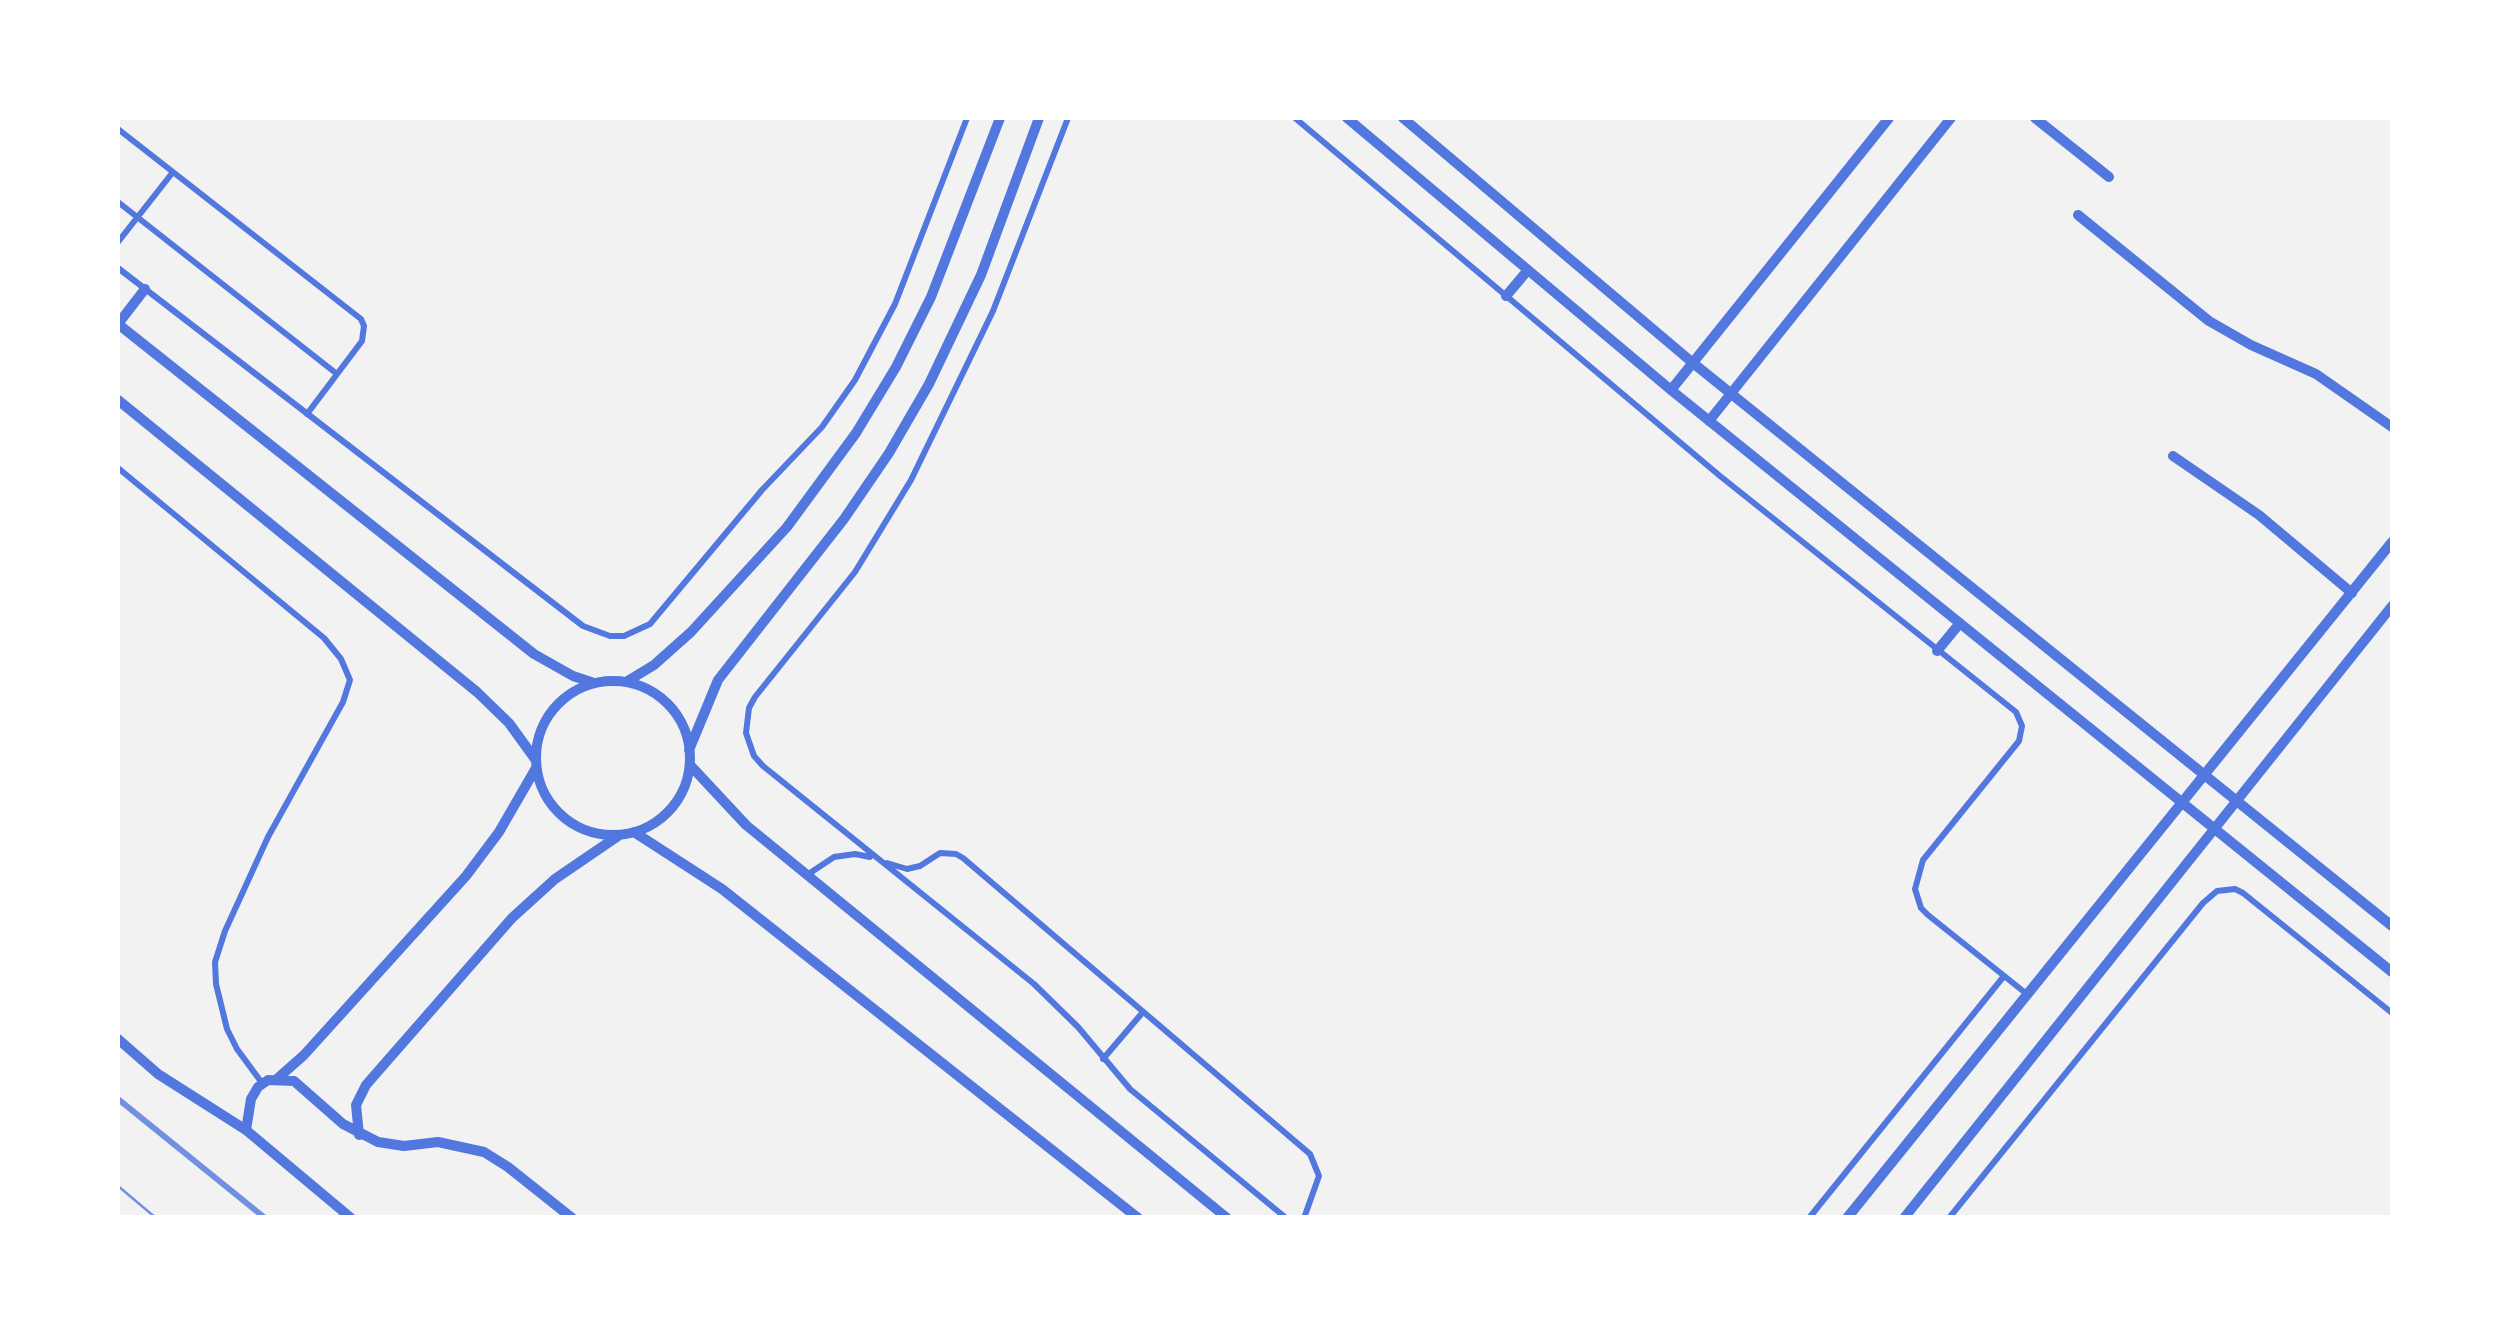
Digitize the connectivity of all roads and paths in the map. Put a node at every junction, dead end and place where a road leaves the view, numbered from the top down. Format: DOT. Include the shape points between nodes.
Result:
graph roads {
  1 [pos="968,118"];
  2 [pos="1000,118"];
  3 [pos="1039,118"];
  4 [pos="1068,118"];
  5 [pos="1295,118"];
  6 [pos="1347,118"];
  7 [pos="1403,118"];
  8 [pos="1889,118"];
  9 [pos="1951,118"];
  10 [pos="2035,118"];
  11 [pos="118,129"];
  12 [pos="173,172"];
  13 [pos="2109,177"];
  14 [pos="118,202"];
  15 [pos="2078,214"];
  16 [pos="137,217"];
  17 [pos="118,242"];
  18 [pos="118,268"];
  19 [pos="1528,270"];
  20 [pos="145,289"];
  21 [pos="1506,296"];
  22 [pos="118,324"];
  23 [pos="1693,363"];
  24 [pos="338,374"];
  25 [pos="1671,390"];
  26 [pos="1731,394"];
  27 [pos="118,400"];
  28 [pos="307,414"];
  29 [pos="1710,421"];
  30 [pos="2392,427"];
  31 [pos="2173,456"];
  32 [pos="118,468"];
  33 [pos="2392,542"];
  34 [pos="2352,593"];
  35 [pos="2392,606"];
  36 [pos="1960,623"];
  37 [pos="1938,651"];
  38 [pos="626,682"];
  39 [pos="594,683"];
  40 [pos="690,750"];
  41 [pos="536,763"];
  42 [pos="690,765"];
  43 [pos="2205,776"];
  44 [pos="2236,800"];
  45 [pos="2184,804"];
  46 [pos="2214,828"];
  47 [pos="634,832"];
  48 [pos="618,835"];
  49 [pos="876,859"];
  50 [pos="807,874"];
  51 [pos="2392,926"];
  52 [pos="2392,950"];
  53 [pos="2382,963"];
  54 [pos="2392,972"];
  55 [pos="2004,976"];
  56 [pos="2028,995"];
  57 [pos="1143,1012"];
  58 [pos="2392,1012"];
  59 [pos="118,1039"];
  60 [pos="1103,1059"];
  61 [pos="278,1078"];
  62 [pos="263,1084"];
  63 [pos="246,1130"];
  64 [pos="359,1134"];
  65 [pos="351,1218"];
  66 [pos="572,1218"];
  67 [pos="1138,1218"];
  68 [pos="1227,1218"];
  69 [pos="1286,1218"];
  70 [pos="1304,1218"];
  71 [pos="1809,1218"];
  72 [pos="1847,1218"];
  73 [pos="1904,1218"];
  74 [pos="1949,1218"];
  1 -- 28 [label="lane" via="895,304 855,380 812,438 638,632 610,636 583,626"];
  2 -- 38 [label="street" via="931,297 856,433 787,527 702,620"];
  3 -- 40 [label="street" via="980,275 929,384 844,519 718,680"];
  4 -- 49 [label="lane" via="994,311 896,509 856,572 748,708 746,733 754,756"];
  5 -- 21 [label="lane"];
  6 -- 19 [label="street"];
  7 -- 23 [label="street"];
  8 -- 23 [label="street"];
  9 -- 26 [label="street"];
  10 -- 13 [label="street"];
  11 -- 12 [label="lane"];
  12 -- 16 [label="lane"];
  12 -- 24 [label="lane" via="362,319 362,341"];
  14 -- 16 [label="lane"];
  15 -- 30 [label="street" via="2209,321 2316,374"];
  16 -- 17 [label="lane"];
  16 -- 24 [label="lane"];
  18 -- 20 [label="lane"];
  19 -- 21 [label="street"];
  19 -- 25 [label="street"];
  20 -- 22 [label="street"];
  20 -- 28 [label="lane"];
  21 -- 37 [label="lane"];
  22 -- 39 [label="street" via="525,647"];
  23 -- 25 [label="street"];
  23 -- 26 [label="street"];
  24 -- 28 [label="lane"];
  25 -- 29 [label="street"];
  26 -- 29 [label="street"];
  26 -- 43 [label="street"];
  27 -- 41 [label="street" via="477,692"];
  29 -- 36 [label="street"];
  31 -- 34 [label="street" via="2259,515"];
  32 -- 62 [label="lane" via="324,638 350,680 268,837 215,962 227,1029"];
  33 -- 34 [label="street"];
  34 -- 43 [label="street"];
  35 -- 44 [label="street"];
  36 -- 37 [label="street"];
  36 -- 45 [label="street"];
  37 -- 55 [label="lane" via="2016,712 2022,734 1923,860 1915,889 1928,916"];
  38 -- 39 [label="street"];
  38 -- 40 [label="street" via="645,688 675,713"];
  39 -- 41 [label="street" via="574,690 552,711 538,738"];
  40 -- 42 [label="street"];
  41 -- 48 [label="street" via="550,804 564,818"];
  41 -- 61 [label="street" via="466,876"];
  42 -- 47 [label="street" via="672,807"];
  42 -- 50 [label="street" via="731,811"];
  43 -- 44 [label="street"];
  43 -- 45 [label="street"];
  44 -- 46 [label="street"];
  44 -- 51 [label="street"];
  45 -- 46 [label="street"];
  45 -- 56 [label="street"];
  46 -- 53 [label="street"];
  46 -- 73 [label="street"];
  47 -- 48 [label="street"];
  47 -- 67 [label="street" via="722,889"];
  48 -- 64 [label="street" via="512,918 366,1084 356,1105"];
  49 -- 50 [label="lane" via="834,857"];
  49 -- 57 [label="lane" via="907,869 956,854"];
  49 -- 60 [label="lane" via="1049,998"];
  50 -- 68 [label="street"];
  52 -- 53 [label="street"];
  53 -- 54 [label="street"];
  55 -- 56 [label="lane"];
  55 -- 71 [label="lane"];
  56 -- 72 [label="street"];
  57 -- 60 [label="lane"];
  57 -- 70 [label="lane" via="1310,1154 1319,1176"];
  58 -- 74 [label="lane" via="2243,893 2216,891"];
  59 -- 63 [label="street" via="158,1074"];
  60 -- 69 [label="lane" via="1137,1096"];
  61 -- 62 [label="street"];
  61 -- 64 [label="street" via="294,1081"];
  62 -- 63 [label="street" via="252,1098"];
  63 -- 65 [label="street"];
  64 -- 66 [label="street" via="391,1145 438,1142 484,1152"];
}
